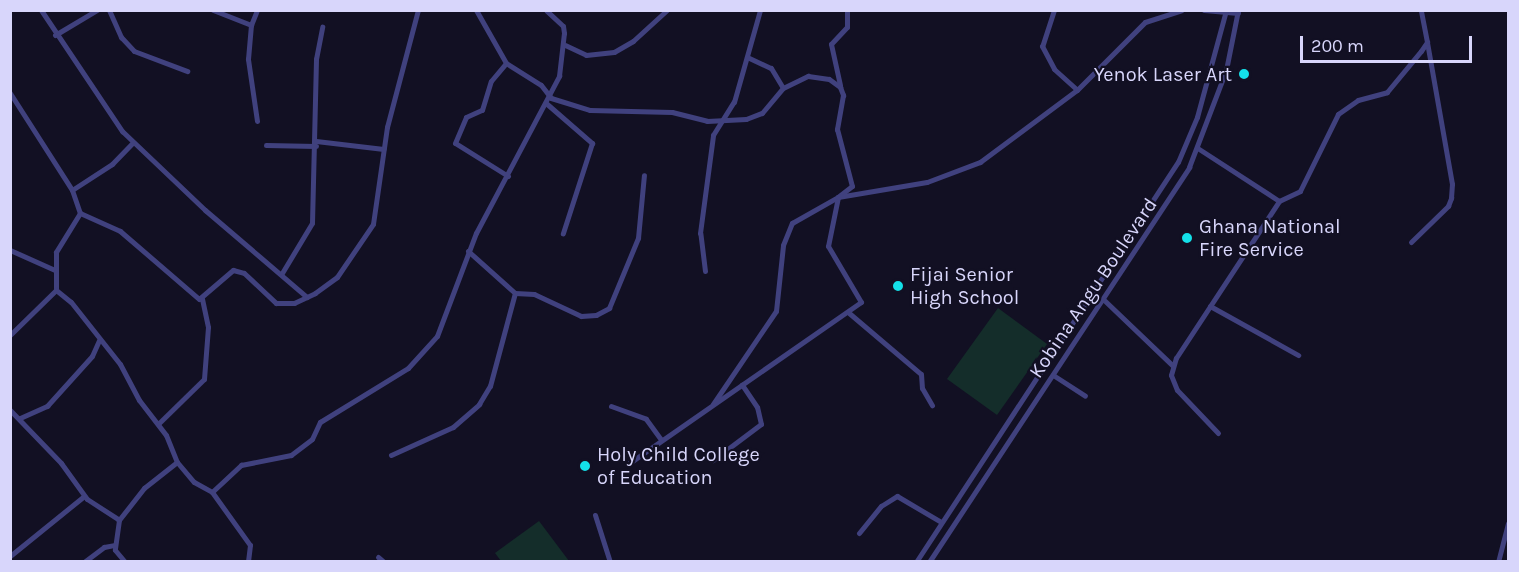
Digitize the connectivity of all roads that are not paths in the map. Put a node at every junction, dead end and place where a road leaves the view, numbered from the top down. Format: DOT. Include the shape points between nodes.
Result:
graph roads {
  1 [pos="41,10"];
  2 [pos="97,10"];
  3 [pos="109,10"];
  4 [pos="213,10"];
  5 [pos="257,10"];
  6 [pos="418,10"];
  7 [pos="476,10"];
  8 [pos="546,10"];
  9 [pos="666,10"];
  10 [pos="760,10"];
  11 [pos="847,10"];
  12 [pos="1054,10"];
  13 [pos="1181,10"];
  14 [pos="1204,10"];
  15 [pos="1421,10"];
  16 [pos="1226,11"];
  17 [pos="1238,12"];
  18 [pos="251,25"];
  19 [pos="322,27"];
  20 [pos="55,35"];
  21 [pos="1427,42"];
  22 [pos="565,45"];
  23 [pos="747,57"];
  24 [pos="506,63"];
  25 [pos="187,70"];
  26 [pos="783,88"];
  27 [pos="1077,90"];
  28 [pos="10,93"];
  29 [pos="843,95"];
  30 [pos="551,98"];
  31 [pos="547,105"];
  32 [pos="723,120"];
  33 [pos="257,121"];
  34 [pos="133,142"];
  35 [pos="316,143"];
  36 [pos="266,145"];
  37 [pos="1199,148"];
  38 [pos="384,149"];
  39 [pos="644,175"];
  40 [pos="508,176"];
  41 [pos="72,190"];
  42 [pos="838,197"];
  43 [pos="1279,201"];
  44 [pos="80,213"];
  45 [pos="563,233"];
  46 [pos="1411,242"];
  47 [pos="10,250"];
  48 [pos="468,251"];
  49 [pos="55,270"];
  50 [pos="705,271"];
  51 [pos="282,273"];
  52 [pos="56,290"];
  53 [pos="515,293"];
  54 [pos="307,297"];
  55 [pos="202,299"];
  56 [pos="1104,300"];
  57 [pos="1210,306"];
  58 [pos="849,313"];
  59 [pos="10,335"];
  60 [pos="99,340"];
  61 [pos="1298,355"];
  62 [pos="1173,366"];
  63 [pos="1053,375"];
  64 [pos="742,385"];
  65 [pos="1085,396"];
  66 [pos="712,405"];
  67 [pos="932,405"];
  68 [pos="611,406"];
  69 [pos="10,410"];
  70 [pos="20,418"];
  71 [pos="159,423"];
  72 [pos="1218,433"];
  73 [pos="661,440"];
  74 [pos="391,455"];
  75 [pos="713,460"];
  76 [pos="177,462"];
  77 [pos="628,464"];
  78 [pos="212,492"];
  79 [pos="84,496"];
  80 [pos="595,515"];
  81 [pos="119,520"];
  82 [pos="941,522"];
  83 [pos="1508,526"];
  84 [pos="860,533"];
  85 [pos="114,545"];
  86 [pos="10,556"];
  87 [pos="378,557"];
  88 [pos="84,561"];
  89 [pos="125,561"];
  90 [pos="248,561"];
  91 [pos="384,561"];
  92 [pos="610,561"];
  93 [pos="916,561"];
  94 [pos="929,561"];
  95 [pos="1498,561"];
  1 -- 20 [label="street"];
  2 -- 20 [label="street"];
  3 -- 25 [label="street" via="121,37 134,51"];
  4 -- 18 [label="street"];
  5 -- 18 [label="street"];
  6 -- 38 [label="street"];
  7 -- 24 [label="street"];
  8 -- 22 [label="street" via="563,26"];
  9 -- 22 [label="street" via="633,41 614,52 586,55"];
  10 -- 23 [label="street"];
  11 -- 29 [label="street" via="847,27 831,44"];
  12 -- 27 [label="street" via="1042,46 1054,69"];
  13 -- 27 [label="street" via="1145,22"];
  14 -- 16 [label="street"];
  15 -- 21 [label="street"];
  16 -- 17 [label="street"];
  16 -- 82 [label="street, Kobina Angu Boulevard" via="1197,117 1178,162"];
  17 -- 37 [label="street, Kobina Angu Boulevard" via="1226,70"];
  18 -- 33 [label="street" via="248,72"];
  19 -- 35 [label="street" via="316,59"];
  20 -- 34 [label="street"];
  21 -- 43 [label="street" via="1388,92 1358,100 1338,114 1300,191"];
  21 -- 46 [label="street" via="1452,184 1451,198 1448,206"];
  22 -- 30 [label="street"];
  23 -- 26 [label="street" via="771,68"];
  23 -- 32 [label="street" via="734,102"];
  24 -- 30 [label="street" via="541,85"];
  24 -- 40 [label="street" via="491,81 482,110 466,117 454,143"];
  26 -- 29 [label="street" via="797,79 818,76 834,81"];
  26 -- 32 [label="street" via="762,113 746,119"];
  27 -- 42 [label="street" via="969,167 927,182"];
  28 -- 41 [label="street"];
  29 -- 42 [label="street" via="837,129 852,186"];
  30 -- 31 [label="street"];
  30 -- 32 [label="street" via="600,112 672,112"];
  31 -- 40 [label="street"];
  31 -- 45 [label="street" via="592,143"];
  32 -- 50 [label="street" via="712,135 700,233"];
  34 -- 41 [label="street" via="112,164"];
  34 -- 51 [label="street" via="205,210"];
  35 -- 36 [label="street"];
  35 -- 38 [label="street"];
  35 -- 51 [label="street" via="312,223"];
  37 -- 43 [label="street"];
  37 -- 56 [label="street, Kobina Angu Boulevard"];
  38 -- 54 [label="street" via="376,213 369,232 337,277"];
  39 -- 53 [label="street" via="638,238 609,308 596,315 581,316 534,294"];
  40 -- 48 [label="street"];
  41 -- 44 [label="street"];
  42 -- 58 [label="street" via="828,246 860,298"];
  42 -- 66 [label="street" via="798,218 788,229 776,311"];
  43 -- 57 [label="street"];
  44 -- 49 [label="street" via="56,252"];
  44 -- 55 [label="street" via="120,231"];
  47 -- 49 [label="street"];
  48 -- 53 [label="street"];
  48 -- 78 [label="street" via="441,332 416,362 320,422 312,439 291,455 241,465"];
  49 -- 52 [label="street"];
  51 -- 54 [label="street"];
  52 -- 59 [label="street"];
  52 -- 60 [label="street"];
  53 -- 74 [label="street" via="483,399 444,432"];
  54 -- 55 [label="street" via="284,305 276,303 244,273 233,270"];
  55 -- 71 [label="street" via="208,327 204,379"];
  56 -- 62 [label="street"];
  56 -- 63 [label="street, Kobina Angu Boulevard"];
  57 -- 61 [label="street"];
  57 -- 62 [label="street"];
  58 -- 64 [label="street"];
  58 -- 67 [label="street" via="921,374 924,393"];
  60 -- 70 [label="street" via="92,356 47,406"];
  60 -- 71 [label="street"];
  62 -- 72 [label="street" via="1171,375 1181,396"];
  63 -- 65 [label="street"];
  63 -- 94 [label="street, Kobina Angu Boulevard"];
  64 -- 66 [label="street"];
  64 -- 75 [label="street" via="757,407 761,424"];
  66 -- 73 [label="street"];
  68 -- 73 [label="street" via="646,418"];
  69 -- 70 [label="street"];
  70 -- 79 [label="street" via="61,463"];
  71 -- 76 [label="street"];
  73 -- 77 [label="street"];
  76 -- 78 [label="street" via="194,482"];
  76 -- 81 [label="street" via="144,488"];
  78 -- 90 [label="street" via="250,545"];
  79 -- 81 [label="street"];
  79 -- 86 [label="street"];
  80 -- 92 [label="street"];
  81 -- 85 [label="street"];
  82 -- 84 [label="street" via="897,496 881,506"];
  82 -- 93 [label="street, Kobina Angu Boulevard"];
  83 -- 95 [label="street"];
  85 -- 88 [label="street"];
  85 -- 89 [label="street" via="116,555"];
  87 -- 91 [label="street"];
}
